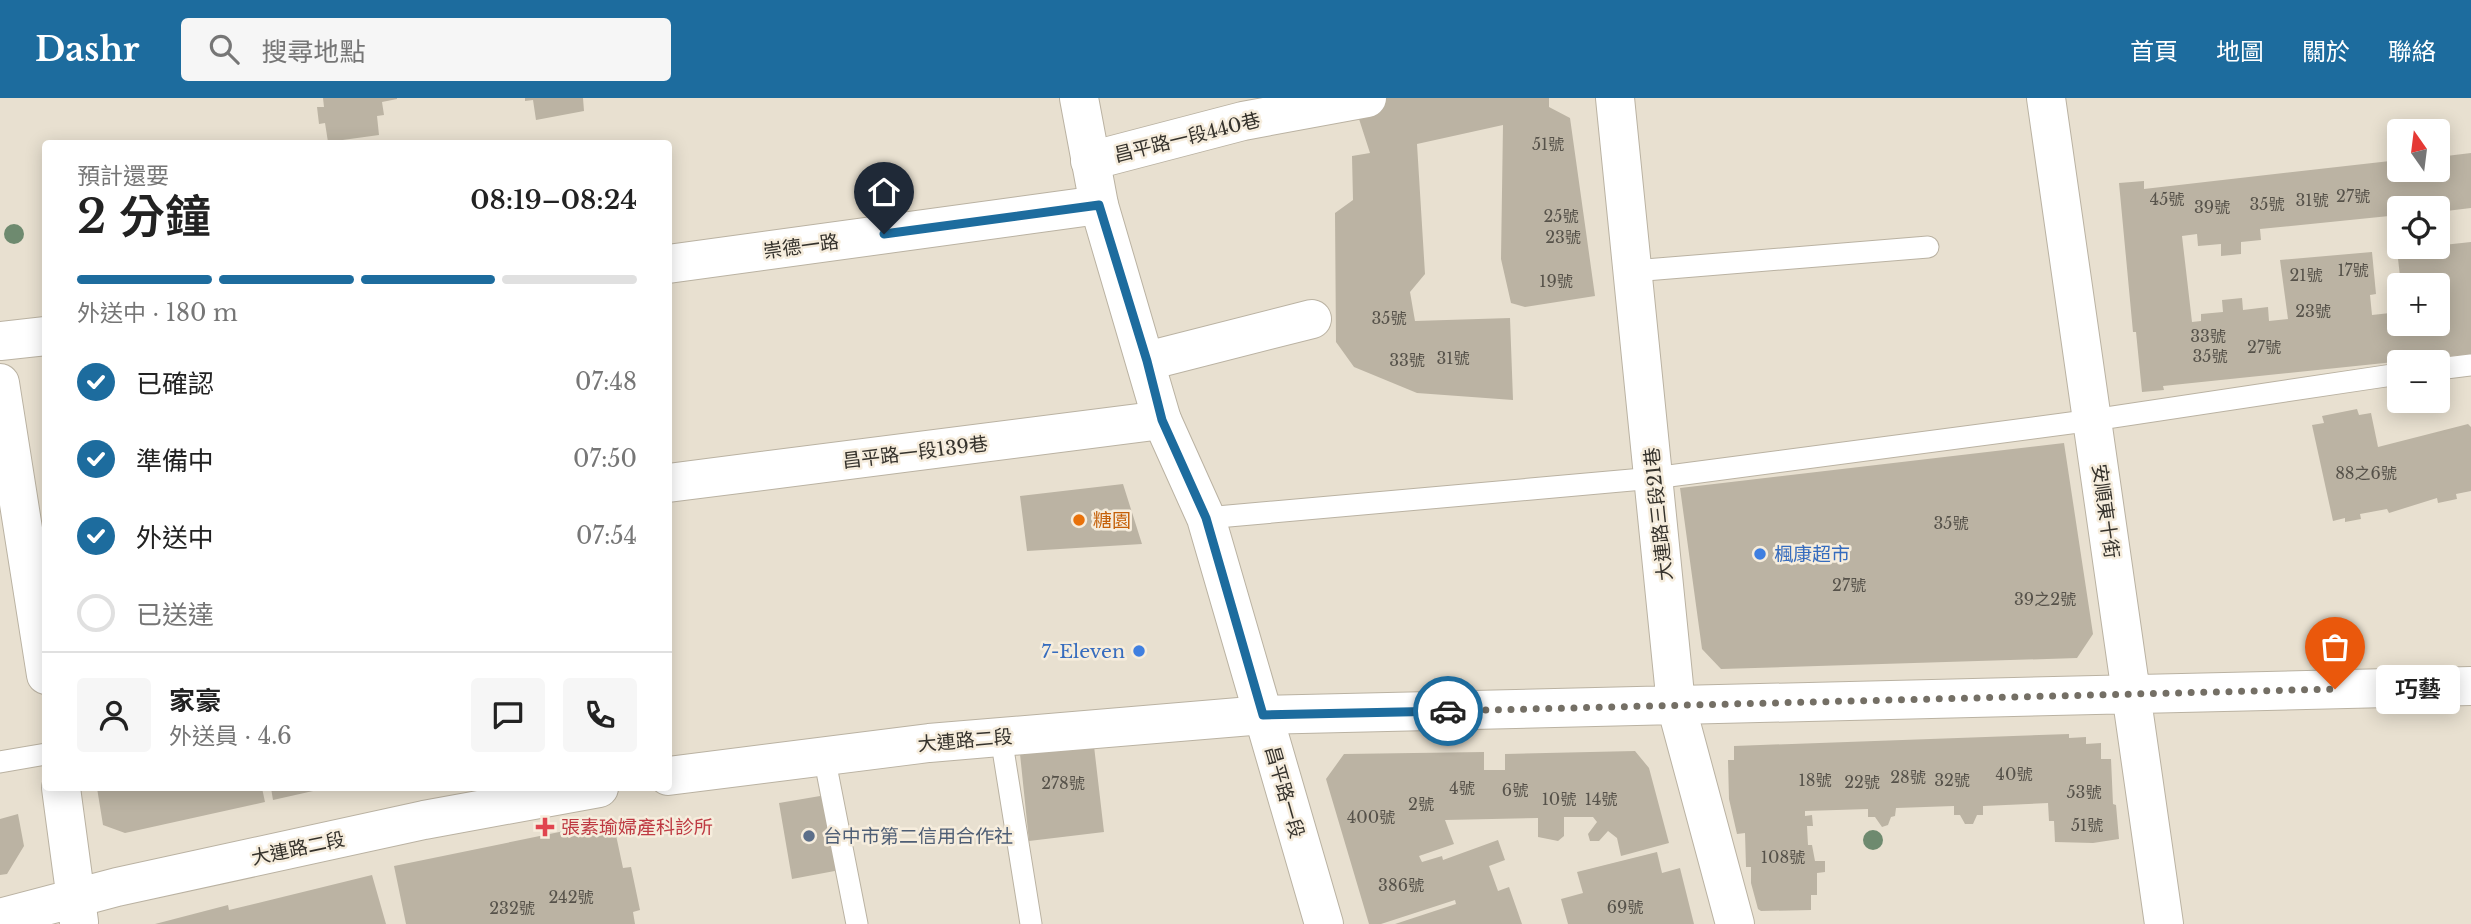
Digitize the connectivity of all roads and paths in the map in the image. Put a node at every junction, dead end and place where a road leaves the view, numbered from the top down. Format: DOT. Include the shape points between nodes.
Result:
graph roads {
  1 [pos="1079,98"];
  2 [pos="1367,98"];
  3 [pos="1615,98"];
  4 [pos="2046,98"];
  5 [pos="1090,161"];
  6 [pos="1099,205"];
  7 [pos="1928,247"];
  8 [pos="672,263"];
  9 [pos="1633,271"];
  10 [pos="1312,319"];
  11 [pos="42,336"];
  12 [pos="0,341"];
  13 [pos="1147,361"];
  14 [pos="2471,365"];
  15 [pos="2450,368"];
  16 [pos="2387,376"];
  17 [pos="0,383"];
  18 [pos="2093,419"];
  19 [pos="1162,420"];
  20 [pos="1654,478"];
  21 [pos="672,482"];
  22 [pos="1206,518"];
  23 [pos="25,552"];
  24 [pos="42,652"];
  25 [pos="2471,685"];
  26 [pos="2132,694"];
  27 [pos="1676,705"];
  28 [pos="1263,715"];
  29 [pos="1002,737"];
  30 [pos="42,755"];
  31 [pos="824,756"];
  32 [pos="0,762"];
  33 [pos="672,775"];
  34 [pos="61,791"];
  35 [pos="582,791"];
  36 [pos="77,911"];
  37 [pos="0,918"];
  38 [pos="857,924"];
  39 [pos="1031,924"];
  40 [pos="1324,924"];
  41 [pos="1735,924"];
  42 [pos="2164,924"];
  1 -- 5 [label="street, 昌平路一段"];
  2 -- 5 [label="street, 昌平路一段440巷" via="1243,121"];
  3 -- 9 [label="street, 大連路三段21巷"];
  4 -- 18 [label="street, 安順東十街"];
  5 -- 6 [label="street, 昌平路一段"];
  6 -- 8 [label="street, 崇德一路"];
  6 -- 13 [label="street, 昌平路一段"];
  7 -- 9 [label="lane"];
  9 -- 20 [label="street, 大連路三段21巷"];
  10 -- 13 [label="street"];
  11 -- 12 [label="street"];
  13 -- 19 [label="street, 昌平路一段"];
  14 -- 15 [label="lane"];
  16 -- 18 [label="lane"];
  17 -- 23 [label="street"];
  18 -- 20 [label="lane"];
  18 -- 26 [label="street, 安順東十街"];
  19 -- 21 [label="street, 昌平路一段139巷"];
  19 -- 22 [label="street, 昌平路一段"];
  20 -- 22 [label="lane"];
  20 -- 27 [label="street, 大連路三段21巷"];
  22 -- 28 [label="street, 昌平路一段"];
  23 -- 24 [label="street"];
  25 -- 26 [label="street, 大連路二段"];
  26 -- 27 [label="street, 大連路二段"];
  26 -- 42 [label="street, 安順東十街"];
  27 -- 28 [label="street, 大連路二段"];
  27 -- 41 [label="street, 大連路三段21巷"];
  28 -- 29 [label="street, 大連路二段"];
  28 -- 40 [label="street, 昌平路一段"];
  29 -- 31 [label="street, 大連路二段"];
  29 -- 39 [label="lane"];
  30 -- 32 [label="lane"];
  31 -- 33 [label="street, 大連路二段"];
  31 -- 38 [label="lane"];
  34 -- 36 [label="street"];
  35 -- 36 [label="street, 大連路二段" via="411,823"];
  36 -- 37 [label="street, 大連路二段"];
}
